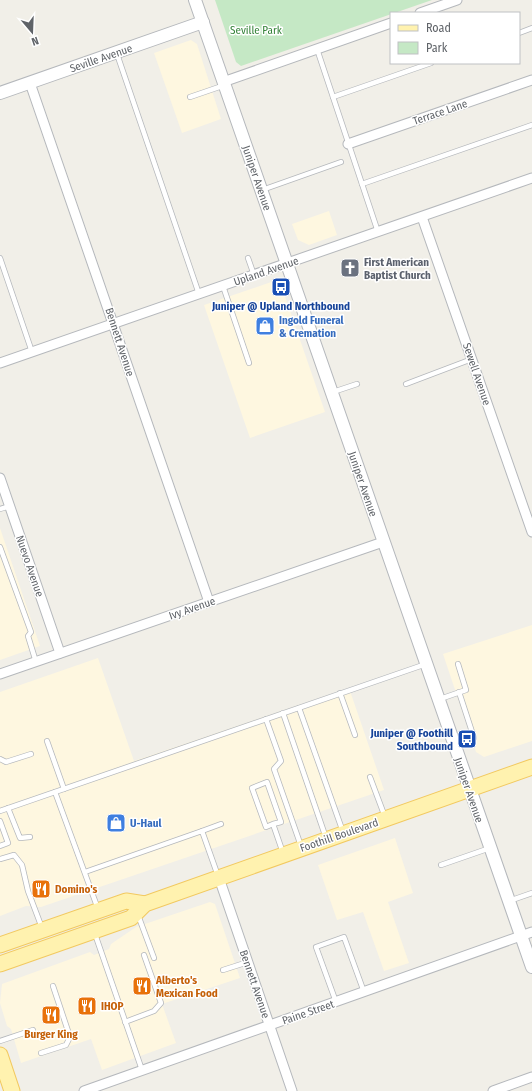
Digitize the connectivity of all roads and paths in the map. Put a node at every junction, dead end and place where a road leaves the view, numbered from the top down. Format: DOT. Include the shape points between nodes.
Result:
graph roads {
  1 [pos="195,0"];
  2 [pos="457,0"];
  3 [pos="423,12"];
  4 [pos="203,22"];
  5 [pos="390,23"];
  6 [pos="532,28"];
  7 [pos="520,33"];
  8 [pos="317,49"];
  9 [pos="116,52"];
  10 [pos="428,64"];
  11 [pos="532,80"];
  12 [pos="30,83"];
  13 [pos="224,83"];
  14 [pos="0,93"];
  15 [pos="190,97"];
  16 [pos="332,97"];
  17 [pos="532,126"];
  18 [pos="348,144"];
  19 [pos="341,162"];
  20 [pos="532,178"];
  21 [pos="362,184"];
  22 [pos="261,190"];
  23 [pos="422,217"];
  24 [pos="378,232"];
  25 [pos="0,258"];
  26 [pos="248,258"];
  27 [pos="287,264"];
  28 [pos="254,275"];
  29 [pos="223,286"];
  30 [pos="199,294"];
  31 [pos="114,324"];
  32 [pos="32,352"];
  33 [pos="472,360"];
  34 [pos="0,363"];
  35 [pos="249,363"];
  36 [pos="357,384"];
  37 [pos="406,384"];
  38 [pos="332,393"];
  39 [pos="0,478"];
  40 [pos="10,506"];
  41 [pos="0,509"];
  42 [pos="532,532"];
  43 [pos="383,542"];
  44 [pos="0,547"];
  45 [pos="209,602"];
  46 [pos="60,653"];
  47 [pos="36,662"];
  48 [pos="426,664"];
  49 [pos="458,664"];
  50 [pos="0,674"];
  51 [pos="459,692"];
  52 [pos="340,693"];
  53 [pos="438,700"];
  54 [pos="299,708"];
  55 [pos="283,713"];
  56 [pos="266,719"];
  57 [pos="355,735"];
  58 [pos="474,738"];
  59 [pos="47,741"];
  60 [pos="31,754"];
  61 [pos="0,759"];
  62 [pos="532,767"];
  63 [pos="370,777"];
  64 [pos="469,788"];
  65 [pos="64,789"];
  66 [pos="55,792"];
  67 [pos="8,808"];
  68 [pos="0,811"];
  69 [pos="385,819"];
  70 [pos="0,821"];
  71 [pos="221,824"];
  72 [pos="273,824"];
  73 [pos="202,831"];
  74 [pos="344,834"];
  75 [pos="30,837"];
  76 [pos="326,840"];
  77 [pos="0,846"];
  78 [pos="302,848"];
  79 [pos="490,848"];
  80 [pos="284,855"];
  81 [pos="0,859"];
  82 [pos="441,865"];
  83 [pos="85,872"];
  84 [pos="219,878"];
  85 [pos="532,892"];
  86 [pos="509,901"];
  87 [pos="141,908"];
  88 [pos="98,911"];
  89 [pos="43,930"];
  90 [pos="94,931"];
  91 [pos="526,934"];
  92 [pos="0,945"];
  93 [pos="144,955"];
  94 [pos="154,958"];
  95 [pos="248,962"];
  96 [pos="0,964"];
  97 [pos="532,967"];
  98 [pos="222,970"];
  99 [pos="53,986"];
  100 [pos="364,992"];
  101 [pos="336,1002"];
  102 [pos="125,1022"];
  103 [pos="269,1025"];
  104 [pos="33,1030"];
  105 [pos="0,1041"];
  106 [pos="41,1053"];
  107 [pos="0,1055"];
  108 [pos="142,1070"];
  109 [pos="532,1077"];
  110 [pos="12,1091"];
  111 [pos="84,1091"];
  112 [pos="292,1091"];
  113 [pos="493,1091"];
  1 -- 4 [label="street, Juniper Avenue"];
  2 -- 3 [label="street"];
  4 -- 9 [label="street, Seville Avenue"];
  4 -- 13 [label="street, Juniper Avenue"];
  5 -- 8 [label="street"];
  6 -- 7 [label="lane"];
  8 -- 13 [label="street"];
  8 -- 16 [label="lane"];
  9 -- 12 [label="street, Seville Avenue"];
  9 -- 30 [label="lane"];
  10 -- 16 [label="lane"];
  11 -- 18 [label="street, Terrace Lane"];
  12 -- 14 [label="street, Seville Avenue"];
  12 -- 31 [label="street, Bennett Avenue"];
  13 -- 15 [label="lane"];
  13 -- 22 [label="street, Juniper Avenue"];
  16 -- 18 [label="lane"];
  17 -- 21 [label="lane"];
  18 -- 21 [label="lane"];
  19 -- 22 [label="lane"];
  20 -- 23 [label="street, Upland Avenue"];
  21 -- 24 [label="lane"];
  22 -- 27 [label="street, Juniper Avenue"];
  23 -- 24 [label="street, Upland Avenue"];
  23 -- 33 [label="street, Sewell Avenue"];
  24 -- 27 [label="street, Upland Avenue"];
  25 -- 32 [label="lane"];
  26 -- 28 [label="lane"];
  27 -- 28 [label="street, Upland Avenue"];
  27 -- 38 [label="street, Juniper Avenue"];
  28 -- 29 [label="street, Upland Avenue"];
  29 -- 30 [label="street, Upland Avenue"];
  29 -- 35 [label="lane"];
  30 -- 31 [label="street, Upland Avenue"];
  31 -- 32 [label="street, Upland Avenue"];
  31 -- 45 [label="street, Bennett Avenue"];
  32 -- 34 [label="street, Upland Avenue"];
  33 -- 37 [label="lane"];
  33 -- 42 [label="street, Sewell Avenue"];
  36 -- 38 [label="lane"];
  38 -- 43 [label="street, Juniper Avenue"];
  39 -- 40 [label="street, Nuevo Avenue"];
  40 -- 41 [label="lane"];
  40 -- 46 [label="street, Nuevo Avenue"];
  43 -- 45 [label="street, Ivy Avenue"];
  43 -- 48 [label="street, Juniper Avenue"];
  44 -- 47 [label="lane" via="31,632 28,636"];
  45 -- 46 [label="street, Ivy Avenue"];
  46 -- 47 [label="street, Ivy Avenue"];
  47 -- 50 [label="street, Ivy Avenue"];
  48 -- 52 [label="lane"];
  48 -- 53 [label="street, Juniper Avenue"];
  49 -- 51 [label="lane" via="466,690"];
  51 -- 53 [label="lane"];
  51 -- 58 [label="lane"];
  52 -- 54 [label="lane"];
  52 -- 57 [label="lane"];
  53 -- 64 [label="street, Juniper Avenue"];
  54 -- 55 [label="lane"];
  54 -- 74 [label="lane"];
  55 -- 56 [label="lane"];
  55 -- 76 [label="lane"];
  56 -- 65 [label="lane"];
  56 -- 78 [label="lane" via="281,761 274,769"];
  59 -- 65 [label="lane"];
  60 -- 61 [label="lane" via="6,762"];
  62 -- 64 [label="main road, Foothill Boulevard"];
  63 -- 69 [label="lane"];
  64 -- 69 [label="main road, Foothill Boulevard"];
  64 -- 79 [label="street, Juniper Avenue"];
  65 -- 66 [label="lane"];
  66 -- 67 [label="lane"];
  66 -- 83 [label="lane"];
  67 -- 68 [label="lane"];
  67 -- 75 [label="lane" via="20,838"];
  69 -- 74 [label="main road, Foothill Boulevard"];
  70 -- 77 [label="lane" via="8,843"];
  71 -- 73 [label="lane"];
  72 -- 72 [label="lane" via="266,827 252,788 267,782 281,822"];
  72 -- 80 [label="lane"];
  73 -- 83 [label="lane"];
  73 -- 84 [label="lane"];
  74 -- 76 [label="main road, Foothill Boulevard"];
  76 -- 78 [label="main road, Foothill Boulevard"];
  78 -- 80 [label="main road, Foothill Boulevard"];
  79 -- 82 [label="lane"];
  79 -- 86 [label="street, Juniper Avenue"];
  80 -- 84 [label="main road, Foothill Boulevard"];
  81 -- 89 [label="lane" via="14,855 22,864 28,891"];
  83 -- 88 [label="lane"];
  84 -- 87 [label="main road, Foothill Boulevard"];
  84 -- 95 [label="street, Bennett Avenue"];
  85 -- 86 [label="lane"];
  86 -- 91 [label="street, Juniper Avenue"];
  87 -- 88 [label="main road, Foothill Boulevard" via="126,901"];
  87 -- 90 [label="main road, Foothill Boulevard" via="131,918"];
  87 -- 94 [label="lane"];
  88 -- 89 [label="main road, Foothill Boulevard"];
  89 -- 92 [label="main road, Foothill Boulevard"];
  90 -- 96 [label="main road, Foothill Boulevard"];
  90 -- 102 [label="lane"];
  91 -- 97 [label="street, Juniper Avenue"];
  91 -- 100 [label="street, Paine Street"];
  93 -- 102 [label="lane" via="161,1003 154,1011"];
  95 -- 98 [label="lane"];
  95 -- 103 [label="street, Bennett Avenue"];
  99 -- 106 [label="lane" via="70,1037 66,1045"];
  100 -- 101 [label="street, Paine Street"];
  100 -- 101 [label="lane" via="344,936 316,947"];
  101 -- 103 [label="street, Paine Street"];
  102 -- 108 [label="lane"];
  103 -- 108 [label="street, Paine Street"];
  103 -- 112 [label="street, Bennett Avenue"];
  104 -- 105 [label="lane"];
  107 -- 110 [label="main road"];
  108 -- 111 [label="street, Paine Street"];
  109 -- 113 [label="street"];
}
